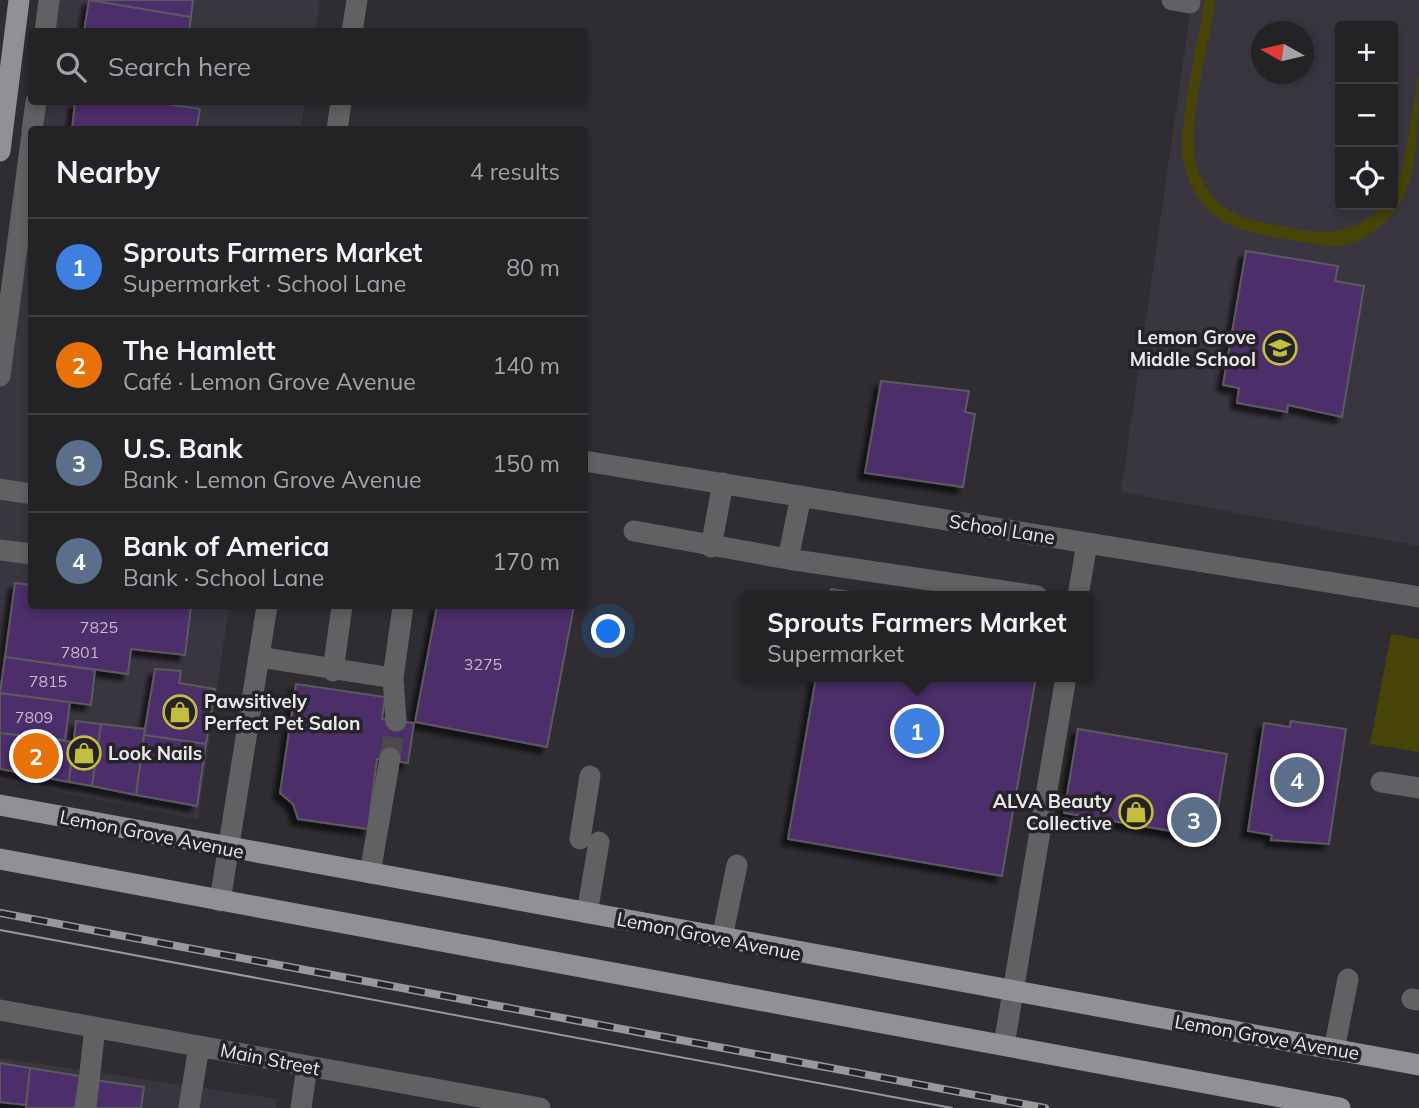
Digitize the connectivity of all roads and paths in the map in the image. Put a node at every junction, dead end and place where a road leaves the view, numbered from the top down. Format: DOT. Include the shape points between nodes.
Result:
graph roads {
  1 [pos="19,0"];
  2 [pos="49,0"];
  3 [pos="357,0"];
  4 [pos="46,28"];
  5 [pos="353,28"];
  6 [pos="36,105"];
  7 [pos="335,105"];
  8 [pos="33,126"];
  9 [pos="337,126"];
  10 [pos="28,149"];
  11 [pos="0,151"];
  12 [pos="9,230"];
  13 [pos="0,376"];
  14 [pos="588,462"];
  15 [pos="723,483"];
  16 [pos="0,489"];
  17 [pos="28,493"];
  18 [pos="801,496"];
  19 [pos="634,531"];
  20 [pos="1087,543"];
  21 [pos="711,547"];
  22 [pos="0,550"];
  23 [pos="28,554"];
  24 [pos="788,559"];
  25 [pos="1003,591"];
  26 [pos="1079,591"];
  27 [pos="1419,597"];
  28 [pos="267,609"];
  29 [pos="342,609"];
  30 [pos="403,609"];
  31 [pos="259,657"];
  32 [pos="333,671"];
  33 [pos="393,678"];
  34 [pos="1065,682"];
  35 [pos="396,721"];
  36 [pos="390,758"];
  37 [pos="590,776"];
  38 [pos="1381,782"];
  39 [pos="1419,788"];
  40 [pos="0,805"];
  41 [pos="228,849"];
  42 [pos="0,859"];
  43 [pos="737,865"];
  44 [pos="370,873"];
  45 [pos="220,901"];
  46 [pos="587,913"];
  47 [pos="722,938"];
  48 [pos="1348,979"];
  49 [pos="1012,993"];
  50 [pos="0,1010"];
  51 [pos="95,1027"];
  52 [pos="1004,1045"];
  53 [pos="199,1046"];
  54 [pos="1334,1049"];
  55 [pos="1419,1065"];
  56 [pos="306,1066"];
  57 [pos="86,1108"];
  58 [pos="189,1108"];
  59 [pos="301,1108"];
  60 [pos="540,1108"];
  61 [pos="1340,1108"];
  1 -- 11 [label="main road"];
  2 -- 4 [label="street"];
  3 -- 5 [label="street"];
  6 -- 8 [label="street"];
  7 -- 9 [label="street"];
  10 -- 12 [label="street"];
  12 -- 13 [label="street"];
  14 -- 15 [label="street, School Lane"];
  15 -- 18 [label="street, School Lane"];
  15 -- 21 [label="street"];
  16 -- 17 [label="street"];
  18 -- 20 [label="street, School Lane"];
  18 -- 24 [label="street"];
  19 -- 21 [label="street"];
  20 -- 26 [label="street"];
  20 -- 27 [label="street, School Lane"];
  21 -- 24 [label="street"];
  22 -- 23 [label="street"];
  24 -- 25 [label="street"];
  28 -- 31 [label="street"];
  29 -- 32 [label="street"];
  30 -- 33 [label="street"];
  31 -- 32 [label="street"];
  31 -- 41 [label="street"];
  32 -- 33 [label="street"];
  33 -- 35 [label="street"];
  34 -- 49 [label="street"];
  36 -- 44 [label="street"];
  37 -- 46 [label="street"];
  38 -- 39 [label="street"];
  40 -- 41 [label="main road, Lemon Grove Avenue"];
  41 -- 44 [label="main road, Lemon Grove Avenue"];
  41 -- 45 [label="street"];
  42 -- 45 [label="main road"];
  43 -- 47 [label="street"];
  44 -- 46 [label="main road, Lemon Grove Avenue"];
  45 -- 52 [label="main road"];
  46 -- 47 [label="main road, Lemon Grove Avenue"];
  47 -- 49 [label="main road, Lemon Grove Avenue"];
  48 -- 54 [label="street"];
  49 -- 52 [label="street"];
  49 -- 54 [label="main road, Lemon Grove Avenue"];
  50 -- 51 [label="street, Main Street"];
  51 -- 53 [label="street, Main Street"];
  51 -- 57 [label="street"];
  52 -- 61 [label="main road"];
  53 -- 56 [label="street, Main Street"];
  53 -- 58 [label="street"];
  54 -- 55 [label="main road, Lemon Grove Avenue"];
  56 -- 59 [label="street"];
  56 -- 60 [label="street, Main Street"];
}
